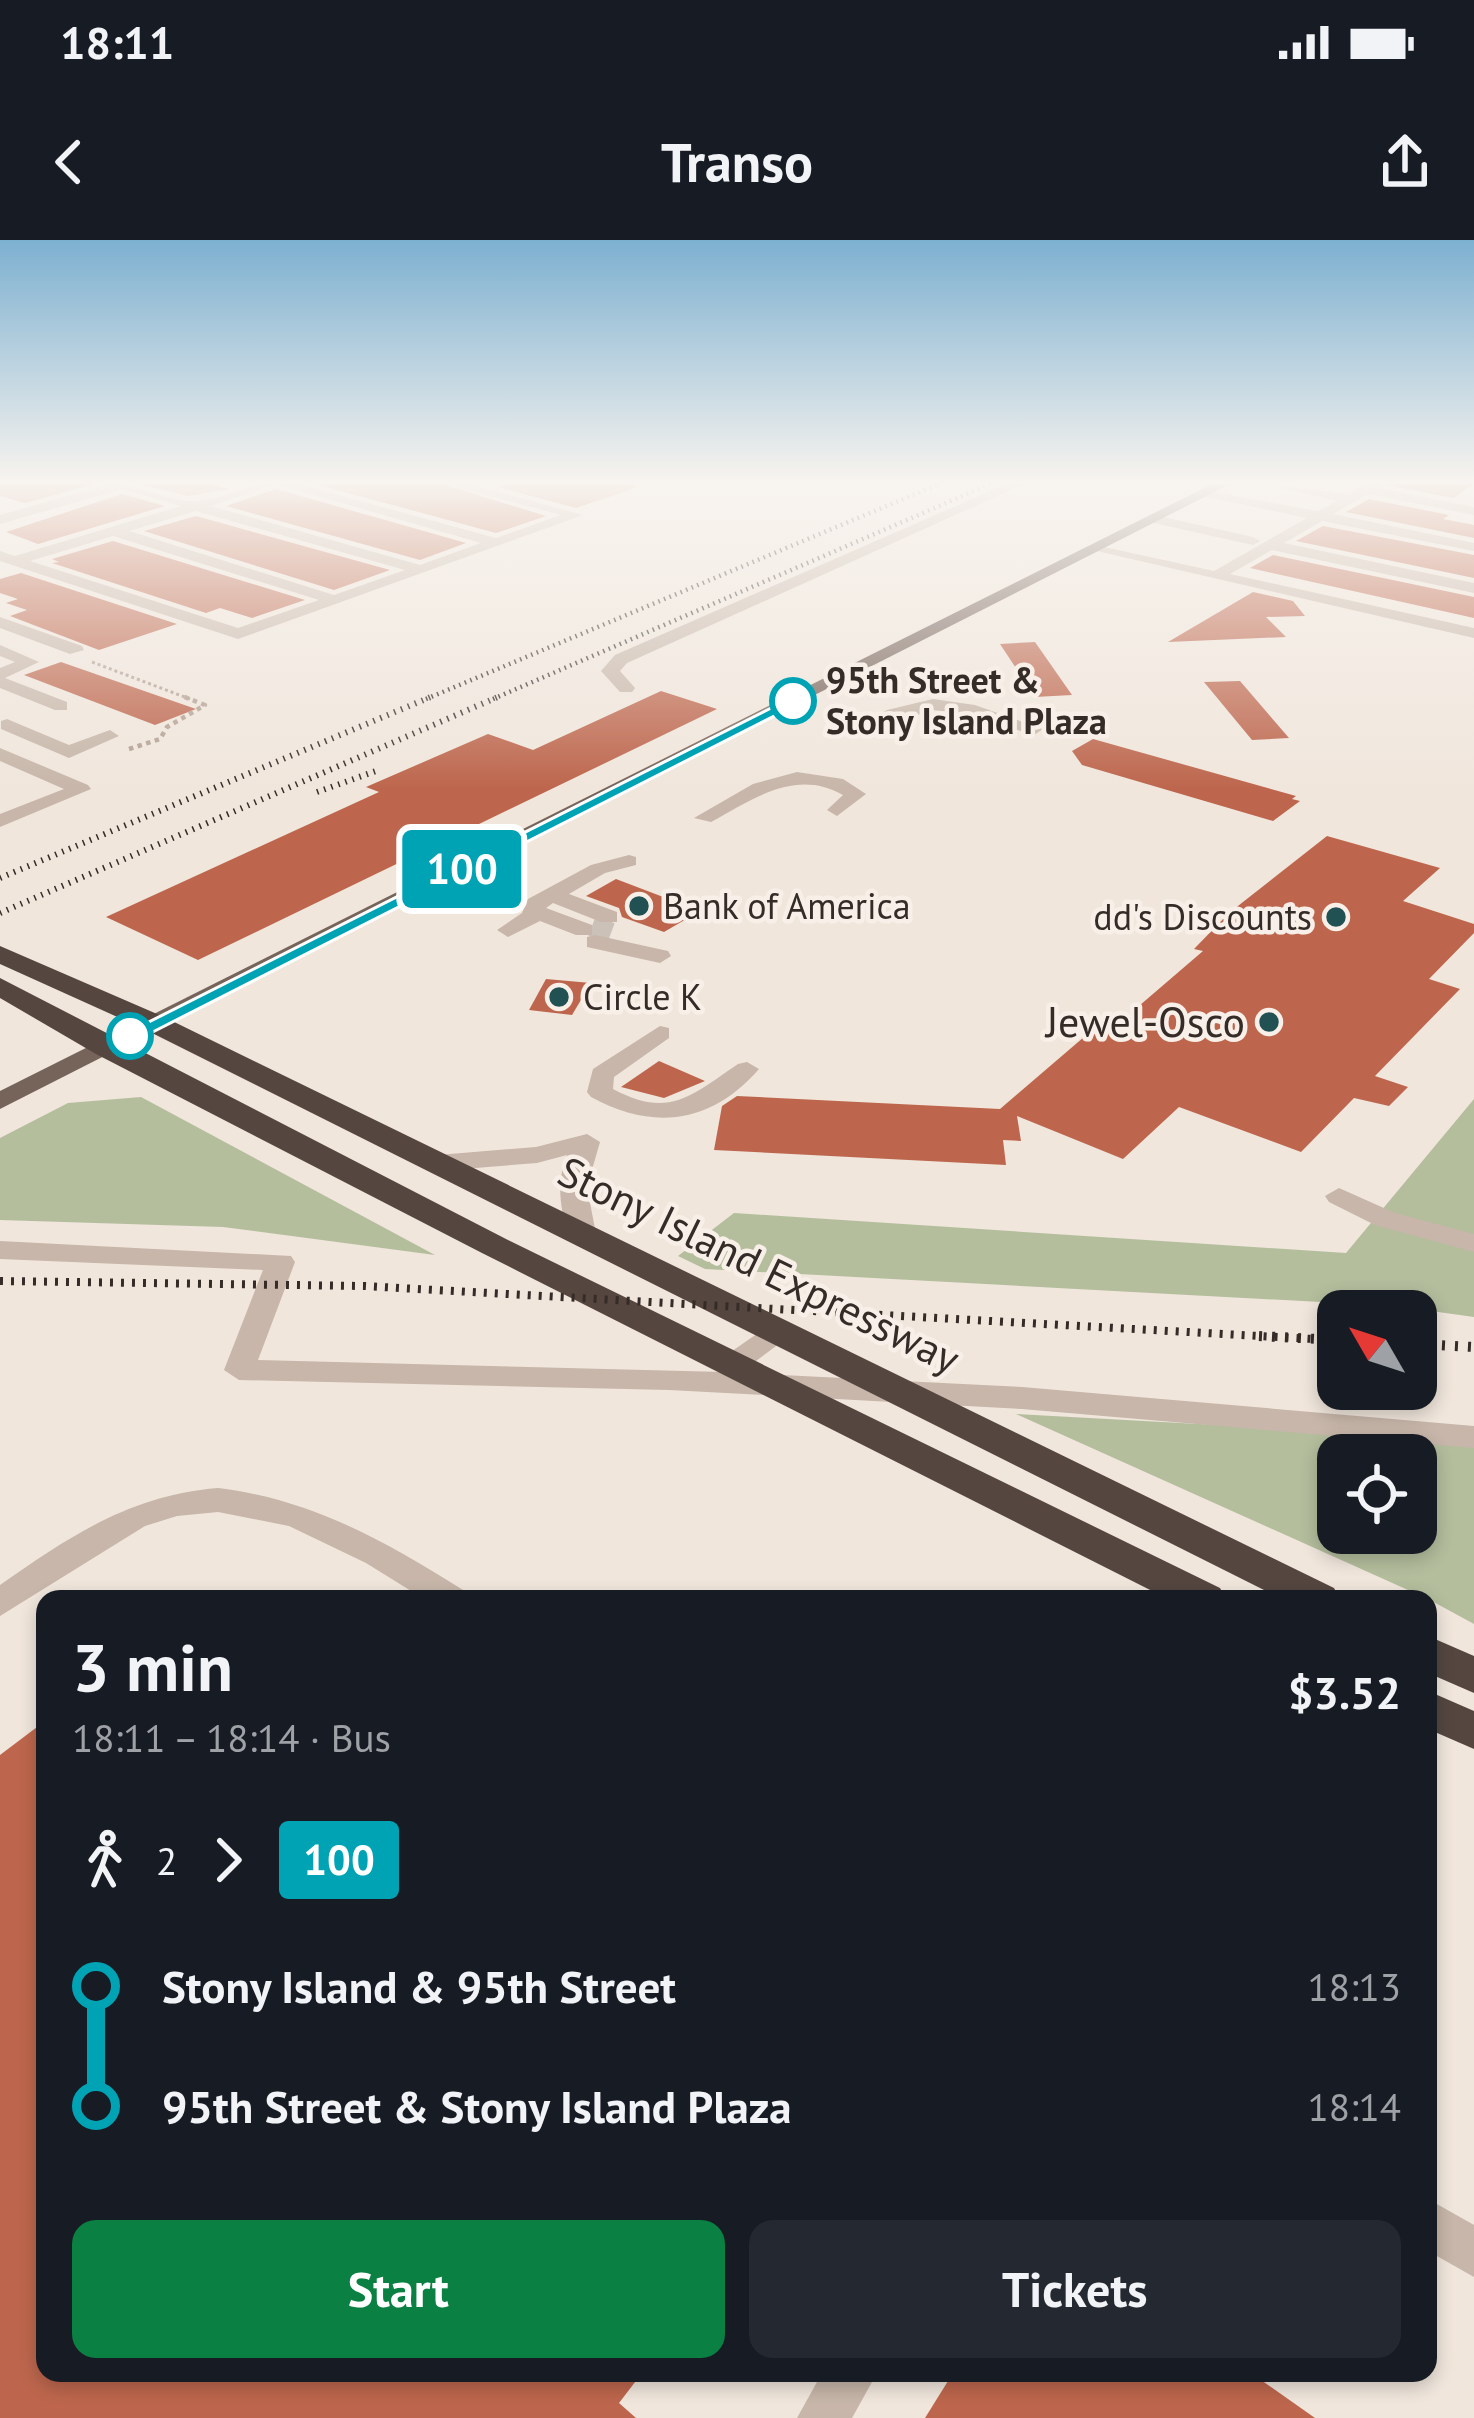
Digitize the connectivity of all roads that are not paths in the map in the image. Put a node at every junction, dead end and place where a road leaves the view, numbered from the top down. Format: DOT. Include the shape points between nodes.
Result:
graph roads {
  1 [pos="86,586"];
  2 [pos="289,586"];
  3 [pos="376,586"];
  4 [pos="787,586"];
  5 [pos="1021,586"];
  6 [pos="1275,586"];
  7 [pos="335,600"];
  8 [pos="0,622"];
  9 [pos="1474,633"];
  10 [pos="0,650"];
  11 [pos="78,654"];
  12 [pos="0,678"];
  13 [pos="626,688"];
  14 [pos="5,724"];
  15 [pos="869,725"];
  16 [pos="1034,729"];
  17 [pos="113,744"];
  18 [pos="0,754"];
  19 [pos="837,810"];
  20 [pos="704,818"];
  21 [pos="0,820"];
  22 [pos="629,861"];
  23 [pos="539,905"];
  24 [pos="508,930"];
  25 [pos="602,930"];
  26 [pos="0,954"];
  27 [pos="0,986"];
  28 [pos="154,1023"];
  29 [pos="660,1033"];
  30 [pos="106,1048"];
  31 [pos="747,1069"];
  32 [pos="0,1101"];
  33 [pos="438,1163"];
  34 [pos="1339,1196"];
  35 [pos="582,1234"];
  36 [pos="1474,1244"];
  37 [pos="0,1250"];
  38 [pos="777,1330"];
  39 [pos="733,1365"];
  40 [pos="1474,1437"];
  41 [pos="437,1590"];
  42 [pos="1187,1590"];
  43 [pos="1301,1590"];
  44 [pos="0,1603"];
  45 [pos="1437,1658"];
  46 [pos="1474,1676"];
  47 [pos="1437,1713"];
  48 [pos="1474,1731"];
  49 [pos="1437,2229"];
  50 [pos="1474,2252"];
  51 [pos="846,2382"];
  52 [pos="822,2418"];
  1 -- 7 [label="street" via="238,634"];
  2 -- 7 [label="street"];
  3 -- 7 [label="street"];
  4 -- 13 [label="street" via="621,659 610,671"];
  5 -- 28 [label="main road"];
  6 -- 9 [label="street"];
  8 -- 11 [label="street"];
  10 -- 12 [label="street" via="30,662"];
  12 -- 14 [label="street" via="61,706"];
  14 -- 17 [label="street" via="77,755"];
  15 -- 16 [label="street" via="929,701"];
  18 -- 21 [label="street" via="81,789"];
  19 -- 20 [label="street" via="856,794 790,775"];
  22 -- 23 [label="street" via="598,868"];
  23 -- 24 [label="street"];
  23 -- 25 [label="street"];
  23 -- 25 [label="street"];
  25 -- 25 [label="street" via="660,956"];
  26 -- 28 [label="highway, Stony Island Expressway"];
  27 -- 30 [label="highway"];
  28 -- 30 [label="main road"];
  28 -- 33 [label="highway, Stony Island Expressway"];
  29 -- 31 [label="street" via="602,1074 600,1092 646,1114 672,1114"];
  30 -- 32 [label="main road"];
  30 -- 39 [label="highway"];
  33 -- 35 [label="highway, Stony Island Expressway"];
  33 -- 35 [label="street" via="587,1142 571,1196"];
  34 -- 36 [label="street" via="1385,1219"];
  35 -- 38 [label="highway, Stony Island Expressway"];
  37 -- 40 [label="street" via="281,1262 239,1370 1022,1398"];
  38 -- 39 [label="street"];
  38 -- 43 [label="highway, Stony Island Expressway"];
  39 -- 42 [label="highway"];
  41 -- 44 [label="street" via="349,1534 296,1512 244,1503 162,1506 91,1540"];
  45 -- 46 [label="highway"];
  47 -- 48 [label="highway"];
  49 -- 50 [label="street"];
  51 -- 52 [label="street"];
}
